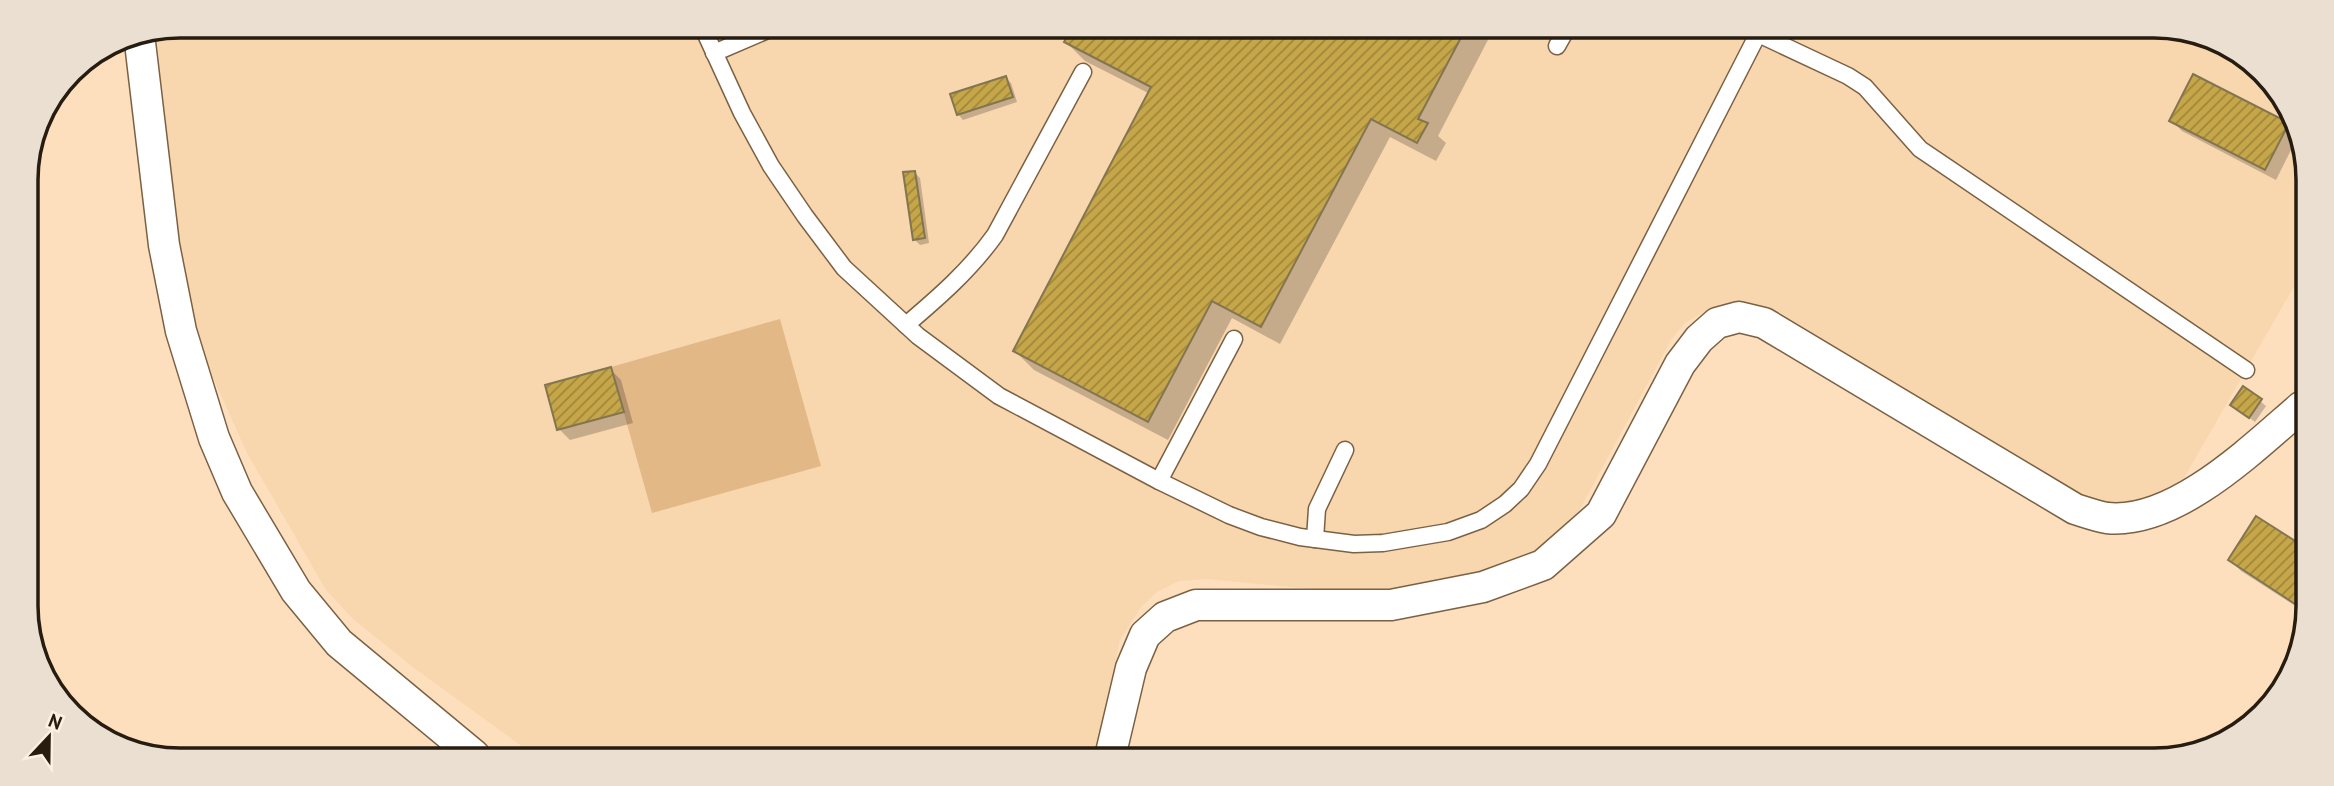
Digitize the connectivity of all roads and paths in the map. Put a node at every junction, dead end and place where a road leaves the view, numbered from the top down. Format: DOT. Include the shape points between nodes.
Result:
graph roads {
  1 [pos="1561,38"];
  2 [pos="1753,38"];
  3 [pos="1769,38"];
  4 [pos="708,39"];
  5 [pos="747,39"];
  6 [pos="140,44"];
  7 [pos="1557,46"];
  8 [pos="714,53"];
  9 [pos="1083,72"];
  10 [pos="906,325"];
  11 [pos="1234,339"];
  12 [pos="2246,370"];
  13 [pos="2296,411"];
  14 [pos="1345,450"];
  15 [pos="1159,481"];
  16 [pos="1315,539"];
  17 [pos="465,748"];
  18 [pos="1112,748"];
  1 -- 7 [label="lane"];
  2 -- 16 [label="lane" via="1538,464 1521,489 1481,520 1448,532 1382,543"];
  3 -- 12 [label="lane" via="1865,87 1920,149"];
  4 -- 8 [label="lane"];
  5 -- 8 [label="lane"];
  6 -- 17 [label="street" via="164,245 181,331 214,438 237,492 296,591 338,643"];
  8 -- 10 [label="lane" via="771,166 805,216 844,268"];
  9 -- 10 [label="lane" via="995,235 955,284"];
  10 -- 15 [label="lane" via="999,396"];
  11 -- 15 [label="lane"];
  13 -- 18 [label="street" via="2233,465 2182,499 2160,511 2107,518 2075,509 1764,323 1739,317 1717,323 1680,364 1601,514 1543,565 1483,587 1391,605 1196,605 1165,617 1145,635 1131,668"];
  14 -- 16 [label="lane" via="1317,509"];
  15 -- 16 [label="lane" via="1261,527"];
}
